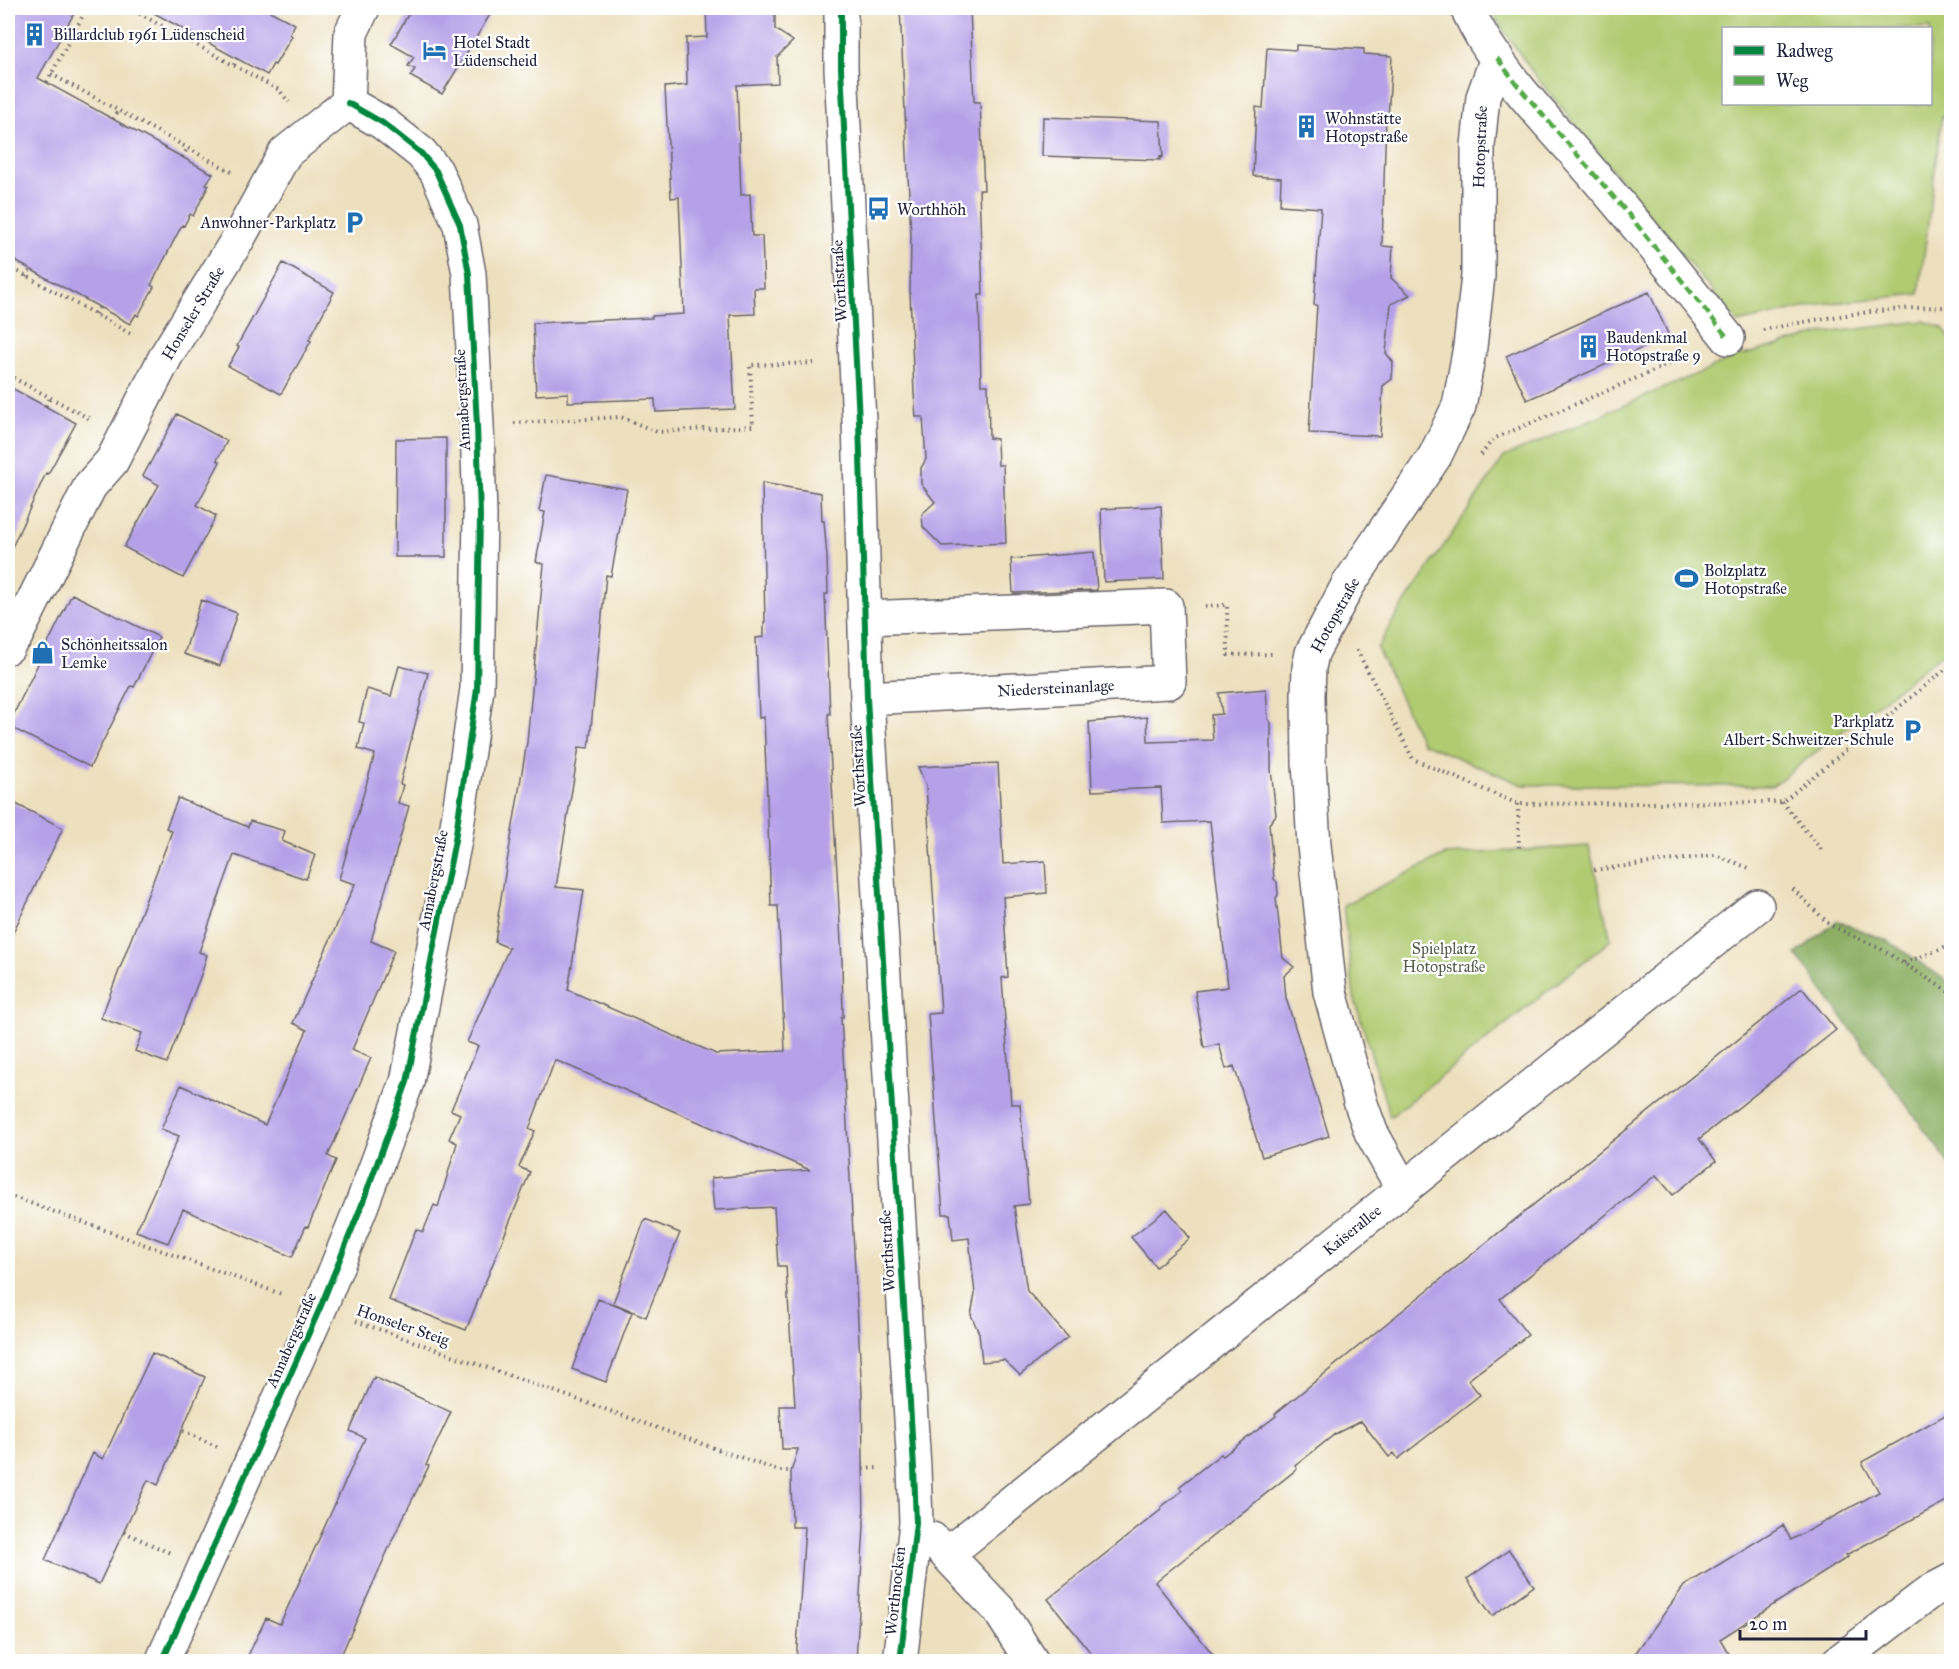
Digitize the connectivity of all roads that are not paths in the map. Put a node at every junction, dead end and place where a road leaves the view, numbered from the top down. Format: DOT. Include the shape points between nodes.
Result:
graph roads {
  1 [pos="363,8"];
  2 [pos="841,8"];
  3 [pos="1467,8"];
  4 [pos="1497,58"];
  5 [pos="348,103"];
  6 [pos="1728,338"];
  7 [pos="864,618"];
  8 [pos="8,647"];
  9 [pos="867,698"];
  10 [pos="1757,906"];
  11 [pos="1404,1188"];
  12 [pos="916,1523"];
  13 [pos="947,1554"];
  14 [pos="1952,1580"];
  15 [pos="162,1662"];
  16 [pos="900,1662"];
  17 [pos="1032,1662"];
  18 [pos="1838,1662"];
  1 -- 5 [label="street" via="351,33"];
  2 -- 7 [label="street, Worthstraße"];
  3 -- 4 [label="street"];
  4 -- 6 [label="street"];
  4 -- 11 [label="street, Hotopstraße" via="1483,97 1478,146 1478,276 1459,405 1436,456 1348,585 1312,653 1309,668 1314,845 1330,992 1368,1123"];
  5 -- 8 [label="street, Honseler Straße" via="285,153 168,354 112,461 90,486"];
  5 -- 15 [label="street, Annabergstraße" via="383,123 421,153 436,171 460,225 469,273 477,425 477,689 455,840 406,1082 320,1308"];
  7 -- 9 [label="street, Worthstraße"];
  7 -- 9 [label="street, Niedersteinanlage" via="1166,606 1169,682"];
  9 -- 12 [label="street, Worthstraße"];
  10 -- 11 [label="street, Kaiserallee"];
  11 -- 13 [label="street, Kaiserallee"];
  12 -- 13 [label="street"];
  12 -- 16 [label="street, Worthnocken"];
  13 -- 17 [label="street" via="999,1610"];
  14 -- 18 [label="street" via="1931,1591"];
}
